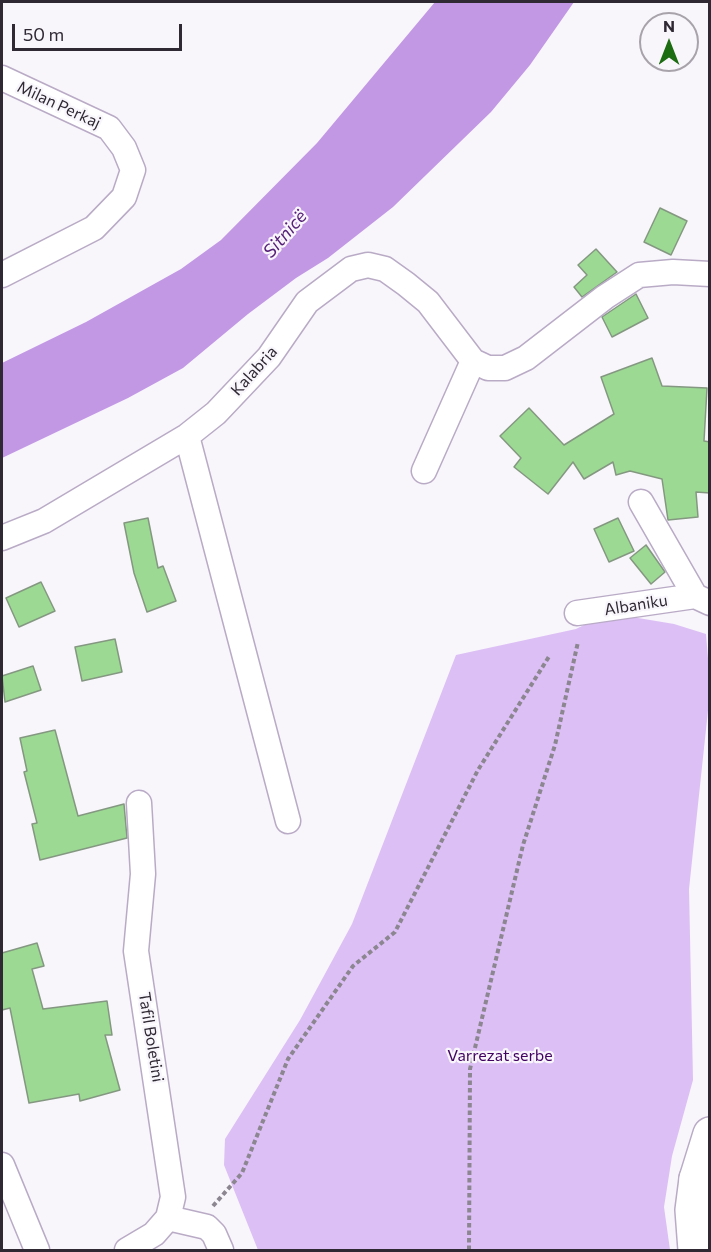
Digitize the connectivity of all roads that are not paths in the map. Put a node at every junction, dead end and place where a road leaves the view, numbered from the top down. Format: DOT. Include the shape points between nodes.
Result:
graph roads {
  1 [pos="2,78"];
  2 [pos="710,274"];
  3 [pos="2,275"];
  4 [pos="473,361"];
  5 [pos="187,436"];
  6 [pos="424,471"];
  7 [pos="640,502"];
  8 [pos="2,538"];
  9 [pos="702,600"];
  10 [pos="577,613"];
  11 [pos="139,803"];
  12 [pos="288,821"];
  13 [pos="710,1134"];
  14 [pos="2,1165"];
  15 [pos="703,1168"];
  16 [pos="168,1218"];
  17 [pos="37,1251"];
  18 [pos="127,1251"];
  19 [pos="220,1251"];
  20 [pos="695,1251"];
  1 -- 3 [label="street, Milan Perkaj" via="109,128 124,148 133,170 124,197 94,228"];
  2 -- 4 [label="street" via="639,275 526,358 505,368 488,368"];
  4 -- 5 [label="street, Kalabria" via="428,302 406,284 385,269 368,265 351,269 307,302 269,357 216,413"];
  4 -- 6 [label="street"];
  5 -- 8 [label="street, Kalabria" via="44,522"];
  5 -- 12 [label="street"];
  7 -- 9 [label="street, Albaniku"];
  9 -- 10 [label="street, Albaniku"];
  11 -- 16 [label="street, Tafil Boletini" via="143,874 136,951 173,1197"];
  13 -- 15 [label="main road"];
  14 -- 17 [label="street"];
  15 -- 20 [label="main road" via="692,1210"];
  16 -- 18 [label="street" via="154,1234"];
  16 -- 19 [label="street" via="207,1227"];
}
